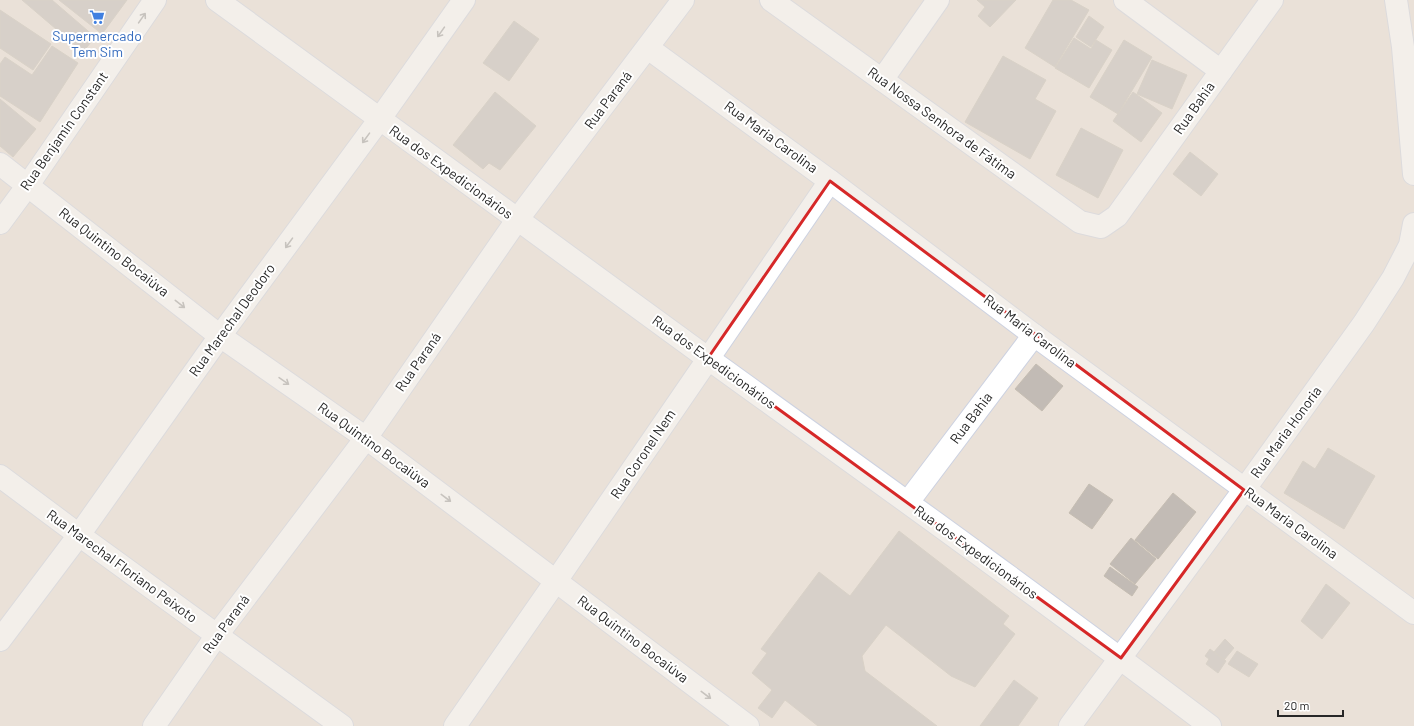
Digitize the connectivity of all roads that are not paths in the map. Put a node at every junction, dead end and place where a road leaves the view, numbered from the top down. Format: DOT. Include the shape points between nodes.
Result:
graph roads {
  1 [pos="155,0"];
  2 [pos="217,0"];
  3 [pos="464,0"];
  4 [pos="683,0"];
  5 [pos="771,0"];
  6 [pos="938,0"];
  7 [pos="1124,0"];
  8 [pos="1272,0"];
  9 [pos="1396,0"];
  10 [pos="648,48"];
  11 [pos="1221,71"];
  12 [pos="882,80"];
  13 [pos="379,120"];
  14 [pos="0,164"];
  15 [pos="1414,174"];
  16 [pos="830,181"];
  17 [pos="28,184"];
  18 [pos="1117,216"];
  19 [pos="517,220"];
  20 [pos="0,223"];
  21 [pos="1414,224"];
  22 [pos="1034,335"];
  23 [pos="220,336"];
  24 [pos="708,358"];
  25 [pos="366,438"];
  26 [pos="0,476"];
  27 [pos="1244,490"];
  28 [pos="908,502"];
  29 [pos="79,535"];
  30 [pos="556,581"];
  31 [pos="1414,613"];
  32 [pos="217,635"];
  33 [pos="0,640"];
  34 [pos="1121,658"];
  35 [pos="154,726"];
  36 [pos="342,726"];
  37 [pos="455,726"];
  38 [pos="748,726"];
  39 [pos="1070,726"];
  40 [pos="1210,726"];
  17 -- 1 [label="street, Rua Benjamin Constant, one-way"];
  2 -- 13 [label="street, Rua dos Expedicionários"];
  3 -- 13 [label="street, Rua Marechal Deodoro, one-way"];
  4 -- 10 [label="street, Rua Paraná"];
  5 -- 12 [label="street, Rua Nossa Senhora de Fátima"];
  6 -- 12 [label="street"];
  7 -- 11 [label="street"];
  8 -- 11 [label="street, Rua Bahia"];
  9 -- 15 [label="street" via="1403,47"];
  10 -- 16 [label="street, Rua Maria Carolina"];
  10 -- 19 [label="street, Rua Paraná"];
  11 -- 18 [label="street, Rua Bahia"];
  12 -- 18 [label="street, Rua Nossa Senhora de Fátima" via="1080,222 1101,227"];
  13 -- 19 [label="street, Rua dos Expedicionários"];
  13 -- 23 [label="street, Rua Marechal Deodoro, one-way"];
  14 -- 17 [label="street, Rua Quintino Bocaiúva"];
  16 -- 22 [label="street, Rua Maria Carolina"];
  16 -- 24 [label="street, Rua Coronel Nem"];
  17 -- 20 [label="street, Rua Benjamin Constant"];
  17 -- 23 [label="street, Rua Quintino Bocaiúva, one-way"];
  19 -- 24 [label="street, Rua dos Expedicionários"];
  19 -- 25 [label="street, Rua Paraná"];
  21 -- 27 [label="street, Rua Maria Honoria" via="1410,245 1393,278 1364,323"];
  22 -- 27 [label="street, Rua Maria Carolina"];
  22 -- 28 [label="street, Rua Bahia"];
  23 -- 25 [label="street, Rua Quintino Bocaiúva, one-way"];
  23 -- 29 [label="street, Rua Marechal Deodoro"];
  24 -- 28 [label="street, Rua dos Expedicionários"];
  24 -- 30 [label="street, Rua Coronel Nem"];
  25 -- 30 [label="street, Rua Quintino Bocaiúva, one-way"];
  25 -- 32 [label="street, Rua Paraná"];
  26 -- 29 [label="street, Rua Marechal Floriano Peixoto"];
  27 -- 31 [label="street, Rua Maria Carolina"];
  27 -- 34 [label="street, Rua Maria Honoria"];
  28 -- 34 [label="street, Rua dos Expedicionários"];
  29 -- 32 [label="street, Rua Marechal Floriano Peixoto"];
  29 -- 33 [label="street, Rua Marechal Deodoro"];
  30 -- 37 [label="street, Rua Coronel Nem"];
  30 -- 38 [label="street, Rua Quintino Bocaiúva, one-way"];
  32 -- 35 [label="street, Rua Paraná"];
  32 -- 36 [label="street, Rua Marechal Floriano Peixoto"];
  34 -- 39 [label="street, Rua Maria Honoria"];
  34 -- 40 [label="street, Rua dos Expedicionários"];
}
